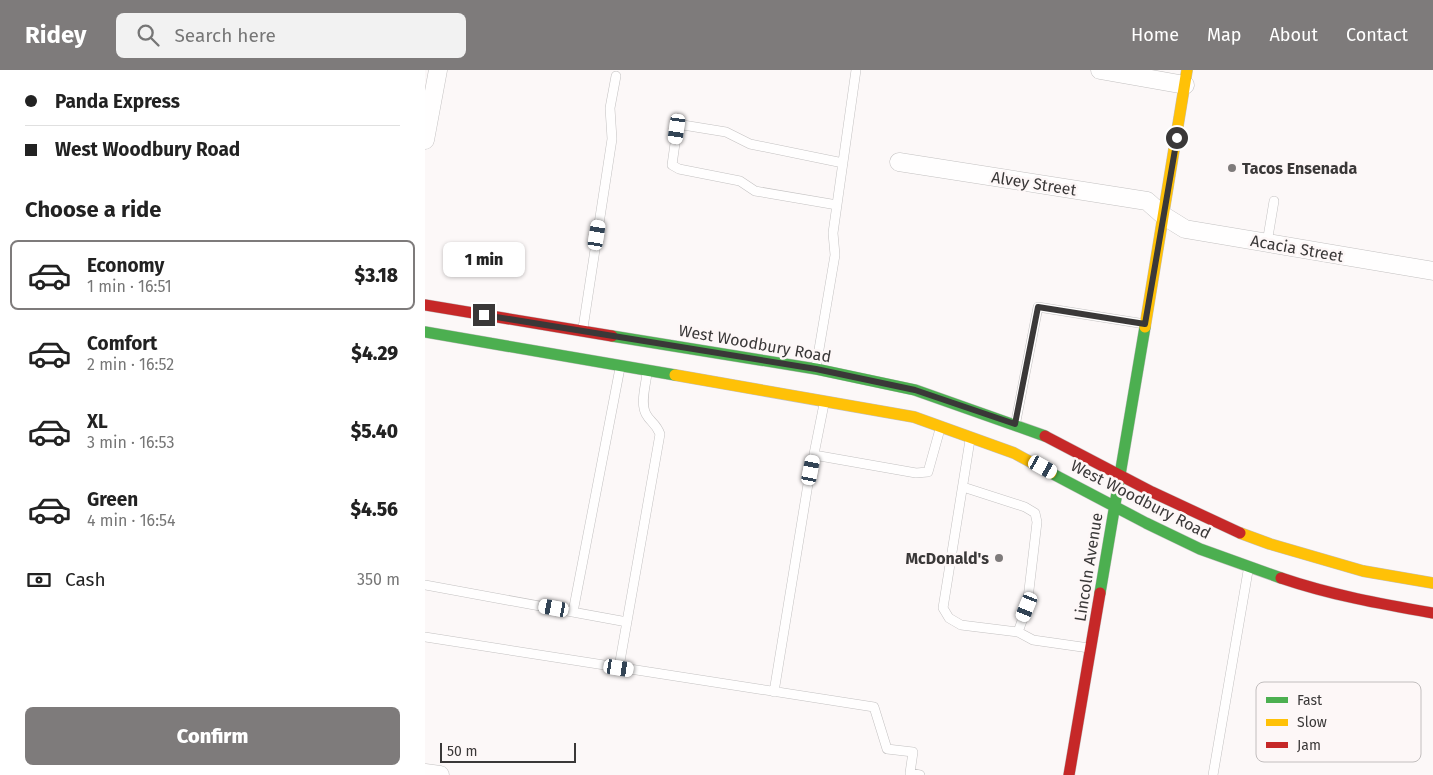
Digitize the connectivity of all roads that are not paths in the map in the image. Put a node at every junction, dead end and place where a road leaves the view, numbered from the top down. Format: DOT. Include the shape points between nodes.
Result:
graph roads {
  1 [pos="439,70"];
  2 [pos="856,70"];
  3 [pos="1100,70"];
  4 [pos="616,76"];
  5 [pos="1186,78"];
  6 [pos="425,140"];
  7 [pos="899,162"];
  8 [pos="843,163"];
  9 [pos="1274,201"];
  10 [pos="837,205"];
  11 [pos="1164,216"];
  12 [pos="1267,242"];
  13 [pos="1433,271"];
  14 [pos="425,305"];
  15 [pos="1145,324"];
  16 [pos="583,331"];
  17 [pos="425,332"];
  18 [pos="620,366"];
  19 [pos="816,369"];
  20 [pos="648,370"];
  21 [pos="825,400"];
  22 [pos="1015,424"];
  23 [pos="940,427"];
  24 [pos="971,438"];
  25 [pos="814,455"];
  26 [pos="1120,474"];
  27 [pos="963,487"];
  28 [pos="1115,505"];
  29 [pos="1249,568"];
  30 [pos="1433,582"];
  31 [pos="425,585"];
  32 [pos="573,612"];
  33 [pos="1433,614"];
  34 [pos="627,622"];
  35 [pos="1018,632"];
  36 [pos="425,637"];
  37 [pos="1091,648"];
  38 [pos="619,668"];
  39 [pos="774,692"];
  40 [pos="425,772"];
  41 [pos="440,775"];
  42 [pos="920,775"];
  43 [pos="1069,775"];
  44 [pos="1213,775"];
  1 -- 6 [label="street"];
  2 -- 8 [label="lane"];
  3 -- 5 [label="street"];
  4 -- 16 [label="lane" via="610,108 612,139"];
  5 -- 11 [label="main road, Lincoln Avenue"];
  7 -- 11 [label="street, Alvey Street" via="1147,201"];
  8 -- 10 [label="lane"];
  8 -- 10 [label="lane" via="750,144 726,132 683,125 677,129 672,165 679,169 740,181 755,192"];
  9 -- 12 [label="lane"];
  10 -- 19 [label="lane" via="833,233 835,255"];
  11 -- 12 [label="street, Acacia Street" via="1185,229"];
  11 -- 15 [label="main road, Lincoln Avenue"];
  12 -- 13 [label="street, Acacia Street"];
  14 -- 16 [label="main road, West Woodbury Road"];
  15 -- 22 [label="lane" via="1038,307"];
  15 -- 26 [label="main road, Lincoln Avenue"];
  16 -- 19 [label="main road, West Woodbury Road"];
  17 -- 18 [label="main road, West Woodbury Road"];
  18 -- 20 [label="main road, West Woodbury Road"];
  18 -- 32 [label="lane"];
  19 -- 22 [label="main road, West Woodbury Road" via="915,390"];
  20 -- 21 [label="main road, West Woodbury Road"];
  20 -- 34 [label="lane" via="645,414 657,426 659,434"];
  21 -- 23 [label="main road, West Woodbury Road" via="914,417"];
  21 -- 25 [label="lane"];
  22 -- 26 [label="main road, West Woodbury Road"];
  23 -- 24 [label="main road, West Woodbury Road"];
  23 -- 25 [label="lane" via="928,472 916,473"];
  24 -- 27 [label="lane"];
  24 -- 28 [label="main road, West Woodbury Road" via="1031,461"];
  25 -- 39 [label="lane"];
  26 -- 28 [label="main road, Lincoln Avenue"];
  26 -- 30 [label="main road, West Woodbury Road" via="1221,525 1270,544 1363,571"];
  27 -- 35 [label="lane" via="1025,506 1035,513 1037,522 1027,607"];
  27 -- 35 [label="lane" via="943,608 949,618 961,625"];
  28 -- 29 [label="main road, West Woodbury Road" via="1191,544"];
  28 -- 37 [label="main road, Lincoln Avenue"];
  29 -- 33 [label="main road, West Woodbury Road" via="1359,600"];
  29 -- 44 [label="lane"];
  31 -- 32 [label="lane"];
  32 -- 34 [label="lane"];
  34 -- 38 [label="lane"];
  35 -- 37 [label="lane" via="1033,640"];
  36 -- 38 [label="lane"];
  37 -- 43 [label="main road, Lincoln Avenue"];
  38 -- 39 [label="lane"];
  39 -- 42 [label="lane" via="874,707 887,749 913,752 910,773"];
  40 -- 41 [label="street"];
}
